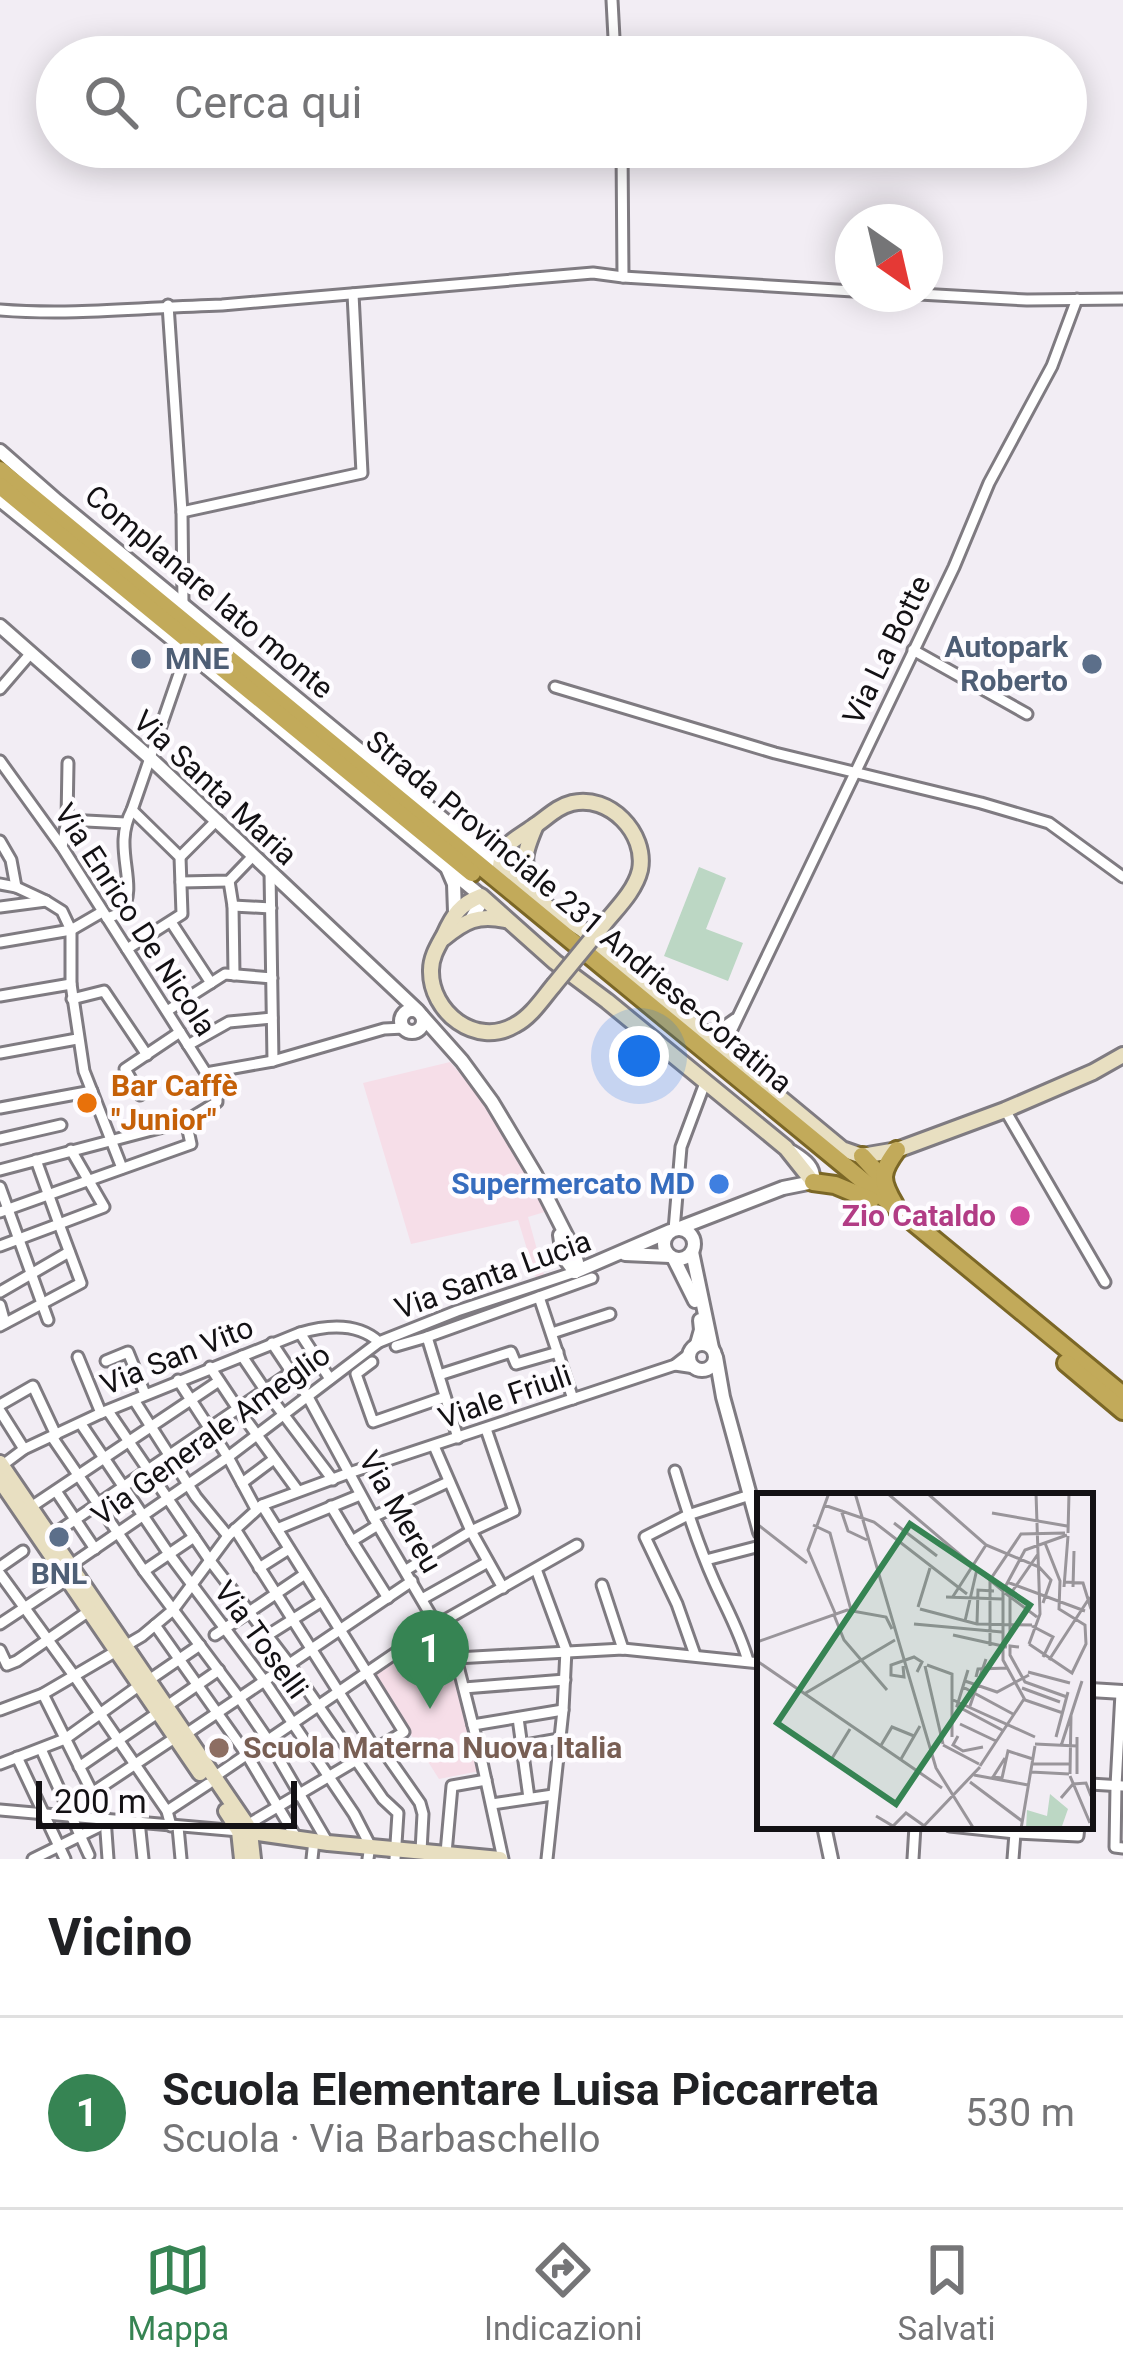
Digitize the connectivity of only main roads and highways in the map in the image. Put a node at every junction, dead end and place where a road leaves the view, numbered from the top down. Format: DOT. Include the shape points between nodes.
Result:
graph roads {
  1 [pos="0,470"];
  2 [pos="0,486"];
  3 [pos="536,825"];
  4 [pos="536,896"];
  5 [pos="512,922"];
  6 [pos="440,941"];
  7 [pos="1123,1055"];
  8 [pos="898,1150"];
  9 [pos="862,1156"];
  10 [pos="883,1179"];
  11 [pos="813,1182"];
  12 [pos="871,1200"];
  13 [pos="898,1211"];
  14 [pos="1123,1396"];
  15 [pos="1123,1411"];
  16 [pos="0,1469"];
  17 [pos="69,1572"];
  18 [pos="122,1650"];
  19 [pos="246,1829"];
  20 [pos="331,1846"];
  21 [pos="369,1852"];
  22 [pos="418,1854"];
  23 [pos="242,1859"];
  24 [pos="253,1859"];
  25 [pos="501,1859"];
  1 -- 13 [label="highway, Strada Provinciale 231 Andriese-Coratina"];
  2 -- 12 [label="highway, Strada Provinciale 231 Andriese-Coratina"];
  3 -- 4 [label="main road" via="523,856"];
  3 -- 4 [label="main road, Complanare lato monte" via="508,842 500,866"];
  3 -- 6 [label="main road, bridge" via="583,801 606,807 629,827 641,855 627,896 554,985 512,1028 474,1030 437,999 431,971"];
  4 -- 9 [label="main road, Complanare lato monte" via="842,1150"];
  5 -- 6 [label="main road" via="472,918"];
  5 -- 6 [label="main road" via="481,896 455,912"];
  5 -- 11 [label="main road" via="786,1148"];
  7 -- 8 [label="main road"];
  8 -- 9 [label="main road"];
  8 -- 10 [label="highway"];
  9 -- 10 [label="highway"];
  10 -- 13 [label="highway"];
  11 -- 12 [label="highway"];
  12 -- 15 [label="highway, Strada Provinciale 231 Andriese-Coratina"];
  13 -- 14 [label="highway, Strada Provinciale 231 Andriese-Coratina"];
  16 -- 17 [label="main road"];
  16 -- 17 [label="main road"];
  17 -- 18 [label="main road"];
  17 -- 18 [label="main road"];
  18 -- 19 [label="main road"];
  19 -- 20 [label="main road"];
  19 -- 23 [label="main road"];
  19 -- 24 [label="main road"];
  20 -- 21 [label="main road"];
  21 -- 22 [label="main road"];
  22 -- 25 [label="main road"];
}
